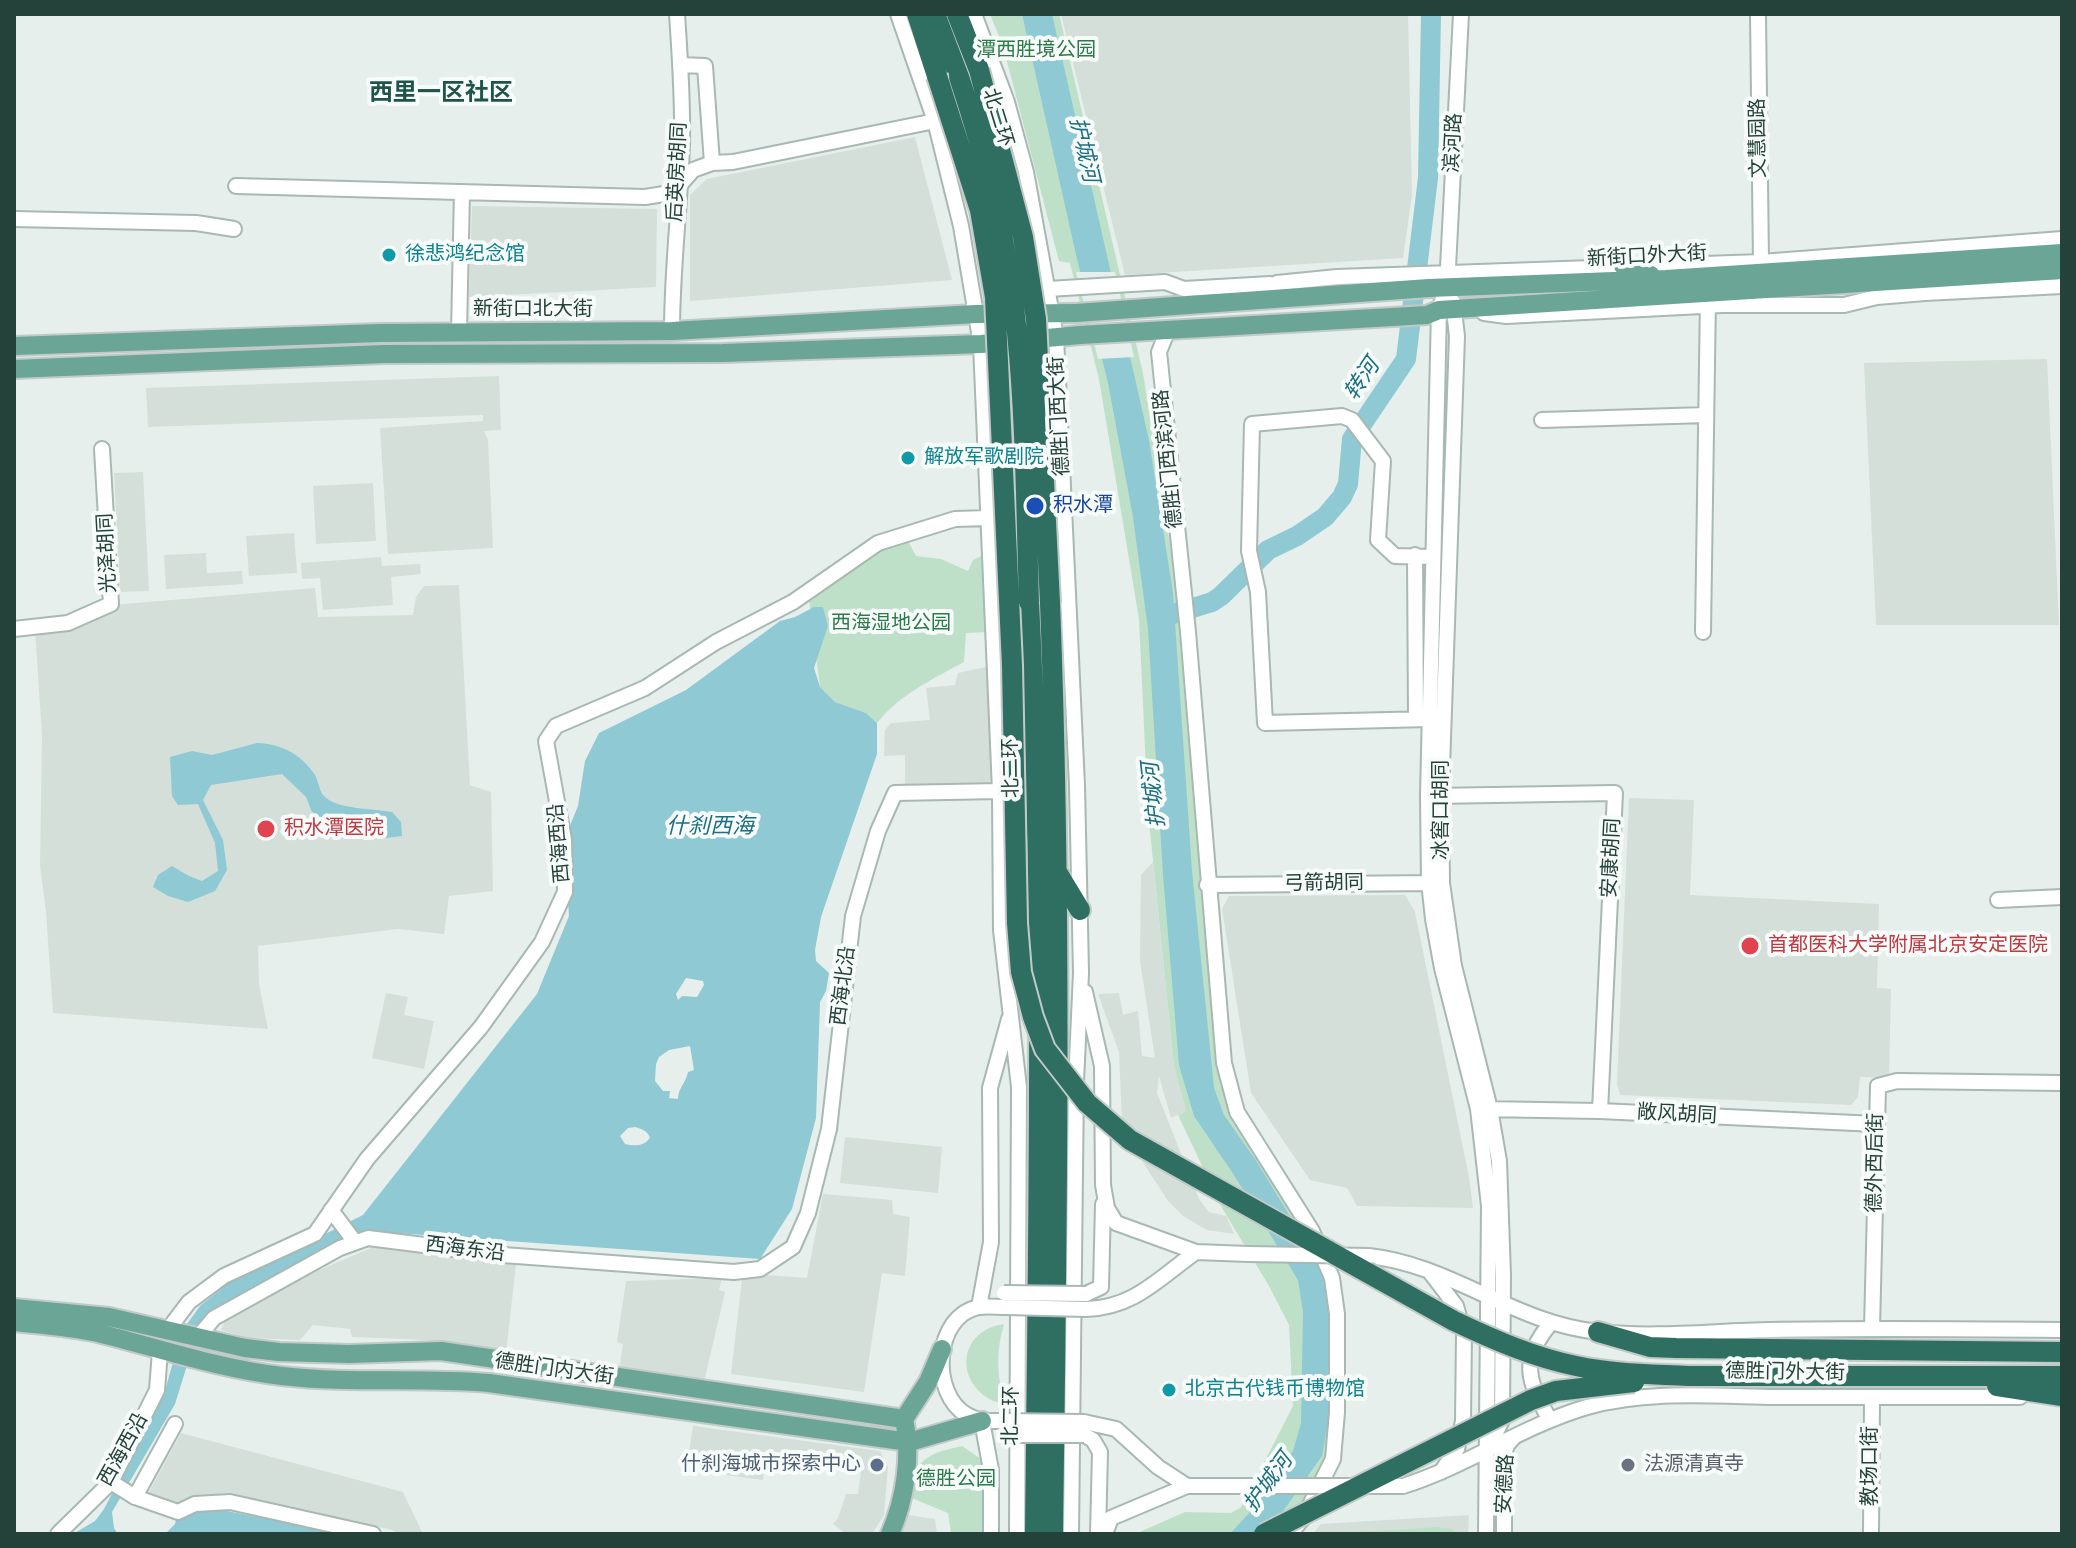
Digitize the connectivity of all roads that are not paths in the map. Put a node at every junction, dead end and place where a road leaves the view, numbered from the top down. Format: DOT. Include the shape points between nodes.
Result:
graph roads {
  1 [pos="677,14"];
  2 [pos="898,14"];
  3 [pos="917,14"];
  4 [pos="935,14"];
  5 [pos="957,14"];
  6 [pos="974,14"];
  7 [pos="1461,14"];
  8 [pos="1758,14"];
  9 [pos="681,65"];
  10 [pos="1007,102"];
  11 [pos="935,121"];
  12 [pos="712,163"];
  13 [pos="236,186"];
  14 [pos="679,186"];
  15 [pos="462,192"];
  16 [pos="14,219"];
  17 [pos="234,229"];
  18 [pos="2062,239"];
  19 [pos="2062,253"];
  20 [pos="1761,262"];
  21 [pos="1623,266"];
  22 [pos="2062,270"];
  23 [pos="1666,279"];
  24 [pos="1438,281"];
  25 [pos="1278,283"];
  26 [pos="1403,283"];
  27 [pos="2062,286"];
  28 [pos="1048,289"];
  29 [pos="1708,299"];
  30 [pos="1234,303"];
  31 [pos="1440,311"];
  32 [pos="976,314"];
  33 [pos="1052,314"];
  34 [pos="672,331"];
  35 [pos="459,332"];
  36 [pos="1167,332"];
  37 [pos="1056,337"];
  38 [pos="981,344"];
  39 [pos="14,346"];
  40 [pos="14,369"];
  41 [pos="1706,415"];
  42 [pos="1542,420"];
  43 [pos="102,449"];
  44 [pos="988,518"];
  45 [pos="1065,528"];
  46 [pos="1013,529"];
  47 [pos="990,551"];
  48 [pos="1415,555"];
  49 [pos="1433,557"];
  50 [pos="14,629"];
  51 [pos="1703,632"];
  52 [pos="1423,719"];
  53 [pos="1000,791"];
  54 [pos="1434,796"];
  55 [pos="1037,843"];
  56 [pos="1057,871"];
  57 [pos="1435,882"];
  58 [pos="1021,884"];
  59 [pos="1207,885"];
  60 [pos="2062,897"];
  61 [pos="1998,900"];
  62 [pos="1080,910"];
  63 [pos="1003,961"];
  64 [pos="1081,973"];
  65 [pos="1011,1009"];
  66 [pos="2062,1083"];
  67 [pos="1484,1109"];
  68 [pos="1600,1111"];
  69 [pos="1876,1124"];
  70 [pos="1103,1185"];
  71 [pos="334,1214"];
  72 [pos="353,1240"];
  73 [pos="991,1242"];
  74 [pos="1196,1252"];
  75 [pos="760,1269"];
  76 [pos="1429,1270"];
  77 [pos="1004,1300"];
  78 [pos="1086,1301"];
  79 [pos="1496,1302"];
  80 [pos="979,1307"];
  81 [pos="14,1308"];
  82 [pos="14,1322"];
  83 [pos="1551,1323"];
  84 [pos="1872,1328"];
  85 [pos="2062,1330"];
  86 [pos="1598,1332"];
  87 [pos="163,1342"];
  88 [pos="195,1349"];
  89 [pos="942,1349"];
  90 [pos="2062,1352"];
  91 [pos="1688,1376"];
  92 [pos="2062,1376"];
  93 [pos="1930,1377"];
  94 [pos="2062,1396"];
  95 [pos="1872,1397"];
  96 [pos="904,1419"];
  97 [pos="1550,1420"];
  98 [pos="982,1421"];
  99 [pos="175,1424"];
  100 [pos="1004,1428"];
  101 [pos="1084,1429"];
  102 [pos="1514,1437"];
  103 [pos="909,1442"];
  104 [pos="1487,1451"];
  105 [pos="991,1470"];
  106 [pos="1439,1475"];
  107 [pos="111,1482"];
  108 [pos="1187,1486"];
  109 [pos="135,1497"];
  110 [pos="58,1534"];
  111 [pos="373,1534"];
  112 [pos="890,1534"];
  113 [pos="991,1534"];
  114 [pos="1017,1534"];
  115 [pos="1035,1534"];
  116 [pos="1053,1534"];
  117 [pos="1071,1534"];
  118 [pos="1098,1534"];
  119 [pos="1105,1534"];
  120 [pos="1264,1534"];
  121 [pos="1290,1534"];
  122 [pos="1486,1534"];
  123 [pos="1504,1534"];
  124 [pos="1871,1534"];
  1 -- 9 [label="street, 后英房胡同"];
  2 -- 11 [label="street"];
  3 -- 91 [label="highway, bridge" via="980,210 995,297 1012,665 1017,923 1021,972 1045,1049 1087,1103 1130,1140 1454,1321 1540,1357"];
  4 -- 55 [label="highway, 北二环, bridge" via="984,152 1017,331"];
  5 -- 56 [label="highway, 北二环, bridge" via="979,70 1023,237 1036,319"];
  6 -- 10 [label="street, 德胜门西大街"];
  7 -- 24 [label="street, 滨河路"];
  8 -- 20 [label="street, 文慧园路"];
  9 -- 12 [label="street" via="705,66"];
  9 -- 14 [label="street, 后英房胡同"];
  10 -- 11 [label="street"];
  10 -- 28 [label="street, 德胜门西大街"];
  11 -- 12 [label="street"];
  11 -- 32 [label="street"];
  12 -- 14 [label="street" via="693,170"];
  13 -- 15 [label="street"];
  14 -- 15 [label="street" via="645,197"];
  14 -- 34 [label="street, 后英房胡同"];
  15 -- 35 [label="street"];
  16 -- 17 [label="street" via="196,223"];
  18 -- 20 [label="street, 新街口外大街"];
  19 -- 23 [label="main road, 新街口外大街"];
  20 -- 21 [label="street, 新街口外大街"];
  21 -- 23 [label="main road"];
  21 -- 24 [label="street, 新街口外大街"];
  22 -- 29 [label="main road, 新街口外大街"];
  23 -- 24 [label="main road, 新街口外大街"];
  24 -- 26 [label="main road, 新街口外大街"];
  24 -- 31 [label="street, 滨河路"];
  25 -- 26 [label="street, 新街口外大街" via="1337,277"];
  25 -- 28 [label="street, 新街口外大街"];
  25 -- 30 [label="street, 新街口外大街"];
  26 -- 30 [label="main road, 新街口外大街"];
  27 -- 29 [label="street, 新街口外大街" via="1877,297 1844,305"];
  28 -- 33 [label="street, 德胜门西大街"];
  29 -- 31 [label="main road, 新街口外大街"];
  29 -- 41 [label="street"];
  30 -- 33 [label="main road, 新街口外大街, bridge"];
  31 -- 36 [label="main road, 新街口外大街"];
  31 -- 49 [label="street, 冰窖口胡同"];
  31 -- 54 [label="street, 冰窖口胡同" via="1457,336"];
  32 -- 33 [label="main road, 新街口北大街"];
  32 -- 34 [label="main road, 新街口北大街"];
  32 -- 38 [label="street"];
  33 -- 37 [label="street, 德胜门西大街"];
  34 -- 35 [label="main road, 新街口北大街"];
  35 -- 39 [label="main road, 新街口北大街"];
  36 -- 37 [label="main road, 新街口外大街"];
  36 -- 59 [label="street, 德胜门西滨河路" via="1159,352"];
  37 -- 38 [label="main road, 新街口外大街"];
  37 -- 45 [label="street, 德胜门西大街"];
  38 -- 40 [label="main road" via="597,355 384,354"];
  38 -- 44 [label="street"];
  38 -- 46 [label="street" via="1007,407"];
  41 -- 42 [label="street"];
  41 -- 51 [label="street"];
  43 -- 50 [label="street, 光泽胡同" via="111,604 68,623"];
  44 -- 47 [label="street"];
  44 -- 71 [label="street, 西海西沿" via="955,519 878,543 793,602 716,642 645,688 556,726 546,741 564,840 565,892 542,942 481,1027 367,1159"];
  45 -- 46 [label="street"];
  45 -- 62 [label="street, 德胜门西大街"];
  46 -- 47 [label="street"];
  46 -- 58 [label="street" via="1020,662"];
  47 -- 53 [label="street"];
  48 -- 49 [label="street"];
  48 -- 52 [label="street"];
  48 -- 52 [label="street" via="1395,556 1378,540 1383,461 1352,420 1342,416 1252,424 1249,551 1258,592 1265,723"];
  49 -- 52 [label="street, 冰窖口胡同"];
  52 -- 54 [label="street, 冰窖口胡同"];
  53 -- 63 [label="street"];
  53 -- 75 [label="street, 西海北沿" via="895,793 853,916 829,1129 808,1213 793,1247"];
  54 -- 57 [label="street, 冰窖口胡同"];
  54 -- 68 [label="street, 安康胡同" via="1615,793"];
  55 -- 58 [label="highway"];
  55 -- 115 [label="highway, 北二环"];
  56 -- 62 [label="highway"];
  56 -- 116 [label="highway, 北二环"];
  57 -- 59 [label="street, 弓箭胡同"];
  57 -- 67 [label="street, 冰窖口胡同"];
  58 -- 63 [label="street"];
  59 -- 121 [label="street, 德胜门西滨河路" via="1224,1063 1233,1105 1312,1231 1332,1278 1337,1314 1333,1459"];
  60 -- 61 [label="street"];
  62 -- 64 [label="street, 德胜门西大街"];
  63 -- 65 [label="street"];
  64 -- 70 [label="street" via="1102,1066"];
  64 -- 117 [label="street"];
  65 -- 73 [label="street" via="990,1088"];
  65 -- 114 [label="street" via="1019,1087"];
  66 -- 69 [label="street, 德外西后街" via="1887,1082 1878,1086"];
  67 -- 68 [label="street, 敞风胡同"];
  67 -- 79 [label="street, 冰窖口胡同"];
  68 -- 69 [label="street, 敞风胡同"];
  69 -- 84 [label="street, 德外西后街"];
  70 -- 74 [label="street, 德胜门外大街" via="1116,1223"];
  70 -- 78 [label="street" via="1101,1287"];
  71 -- 72 [label="street"];
  71 -- 87 [label="street, 西海西沿" via="315,1234 224,1276 189,1302"];
  72 -- 75 [label="street, 西海东沿" via="734,1272"];
  72 -- 88 [label="street, 西海东沿" via="214,1318"];
  73 -- 77 [label="street" via="993,1286"];
  73 -- 80 [label="street"];
  74 -- 76 [label="street, 德胜门外大街, bridge" via="1369,1256"];
  74 -- 78 [label="street" via="1133,1299 1117,1306"];
  76 -- 79 [label="street, 德胜门外大街"];
  76 -- 106 [label="street" via="1456,1306 1464,1334 1463,1421 1457,1449"];
  77 -- 78 [label="street, bridge"];
  77 -- 80 [label="street"];
  79 -- 83 [label="street, 德胜门外大街"];
  79 -- 104 [label="street, 安德路"];
  80 -- 89 [label="street" via="959,1319"];
  81 -- 87 [label="main road" via="63,1312"];
  82 -- 87 [label="main road"];
  83 -- 86 [label="street, 德胜门外大街"];
  83 -- 97 [label="street" via="1533,1349 1530,1379"];
  84 -- 85 [label="street, 德胜门外大街"];
  84 -- 86 [label="street, 德胜门外大街"];
  86 -- 90 [label="highway, 德胜门外大街" via="1650,1347"];
  87 -- 88 [label="main road"];
  87 -- 107 [label="street, 西海西沿" via="157,1390"];
  88 -- 96 [label="main road, 德胜门内大街" via="237,1361 308,1363 349,1354 441,1351"];
  88 -- 103 [label="main road, 德胜门内大街" via="282,1376 489,1383"];
  89 -- 96 [label="main road"];
  89 -- 98 [label="street" via="951,1398"];
  91 -- 93 [label="highway, 德胜门外大街"];
  91 -- 120 [label="highway, bridge" via="1583,1386 1543,1396"];
  92 -- 93 [label="highway, 德胜门外大街"];
  93 -- 94 [label="highway"];
  94 -- 95 [label="street, 德胜门外大街"];
  95 -- 97 [label="street, 德胜门外大街" via="1620,1400"];
  95 -- 124 [label="street, 教场口街"];
  96 -- 103 [label="main road"];
  97 -- 102 [label="street, 德胜门外大街"];
  98 -- 100 [label="street"];
  98 -- 103 [label="main road"];
  98 -- 105 [label="street"];
  99 -- 109 [label="street"];
  100 -- 101 [label="street, bridge"];
  100 -- 105 [label="street" via="994,1445"];
  101 -- 108 [label="street" via="1116,1429"];
  101 -- 118 [label="street" via="1100,1452"];
  102 -- 104 [label="street, 德胜门外大街"];
  102 -- 123 [label="street, 安德路" via="1504,1454"];
  103 -- 112 [label="main road"];
  104 -- 106 [label="street, 德胜门外大街"];
  104 -- 122 [label="street, 安德路"];
  105 -- 113 [label="street"];
  106 -- 108 [label="street, 德胜门外大街, bridge" via="1403,1486"];
  107 -- 109 [label="street"];
  107 -- 110 [label="street, 西海西沿"];
  108 -- 119 [label="street" via="1111,1518"];
  109 -- 111 [label="street" via="178,1512 195,1504 230,1502"];
}
